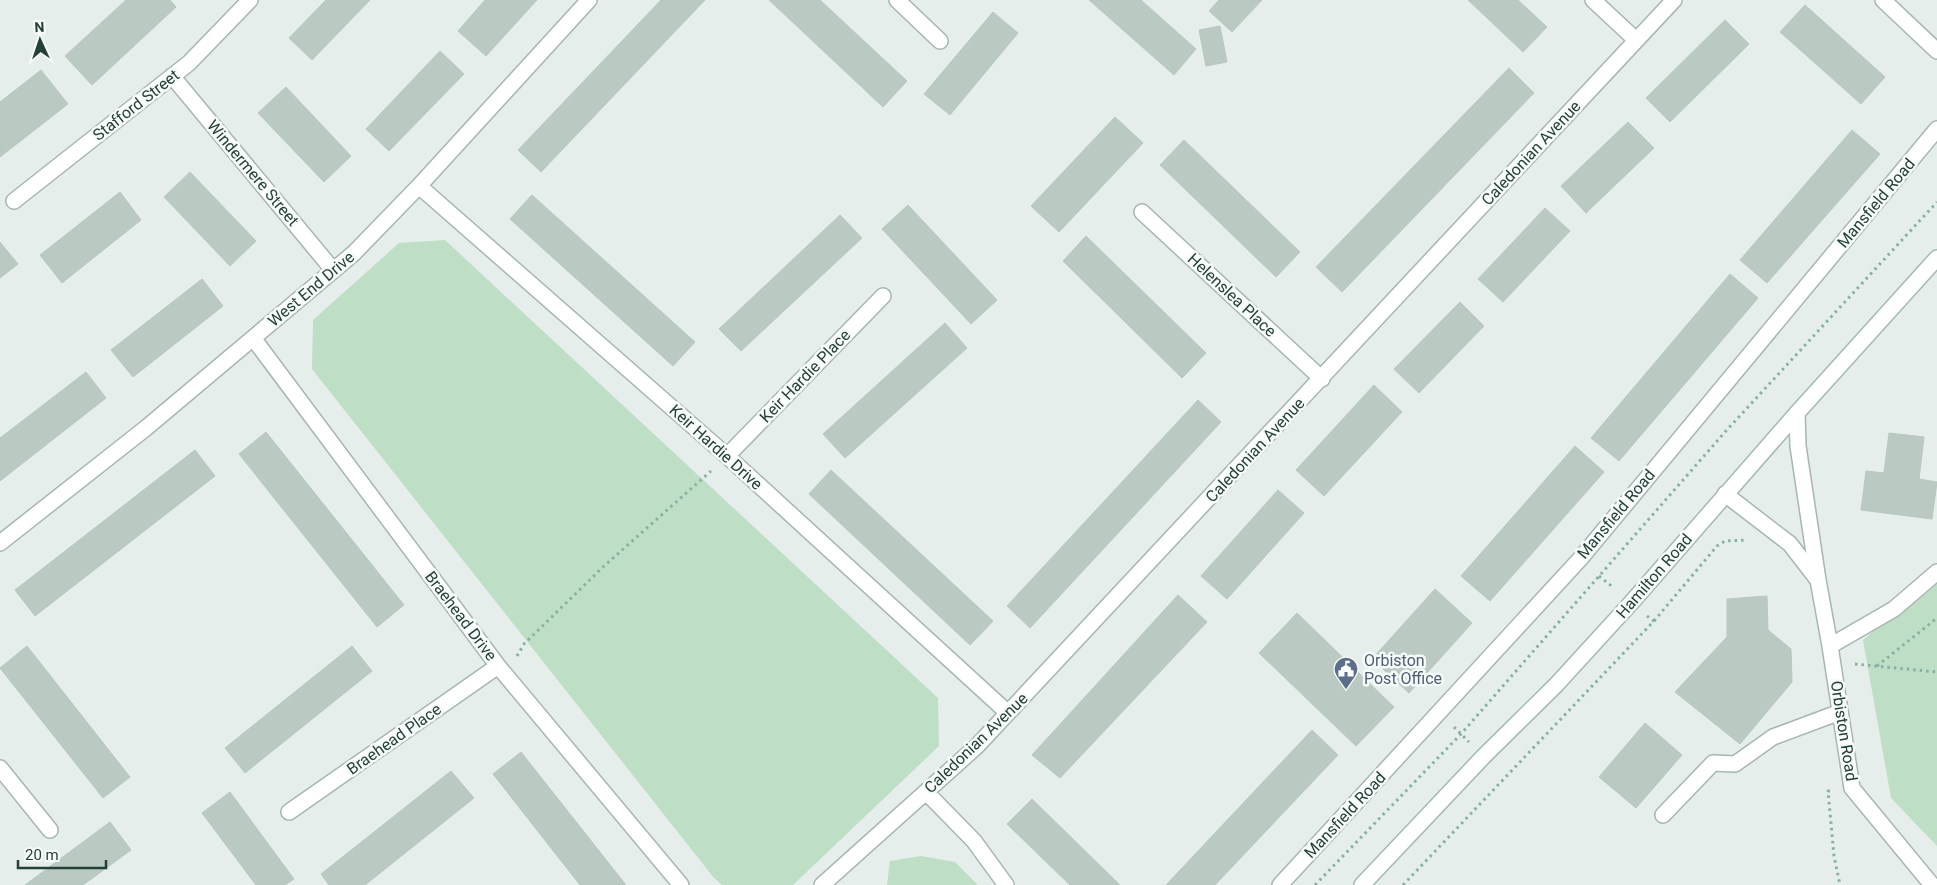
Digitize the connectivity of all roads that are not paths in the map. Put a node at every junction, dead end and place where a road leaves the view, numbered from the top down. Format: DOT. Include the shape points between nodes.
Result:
graph roads {
  1 [pos="250,0"];
  2 [pos="589,0"];
  3 [pos="897,0"];
  4 [pos="1592,0"];
  5 [pos="1674,0"];
  6 [pos="1883,0"];
  7 [pos="1636,40"];
  8 [pos="940,41"];
  9 [pos="1937,51"];
  10 [pos="172,76"];
  11 [pos="1937,129"];
  12 [pos="418,186"];
  13 [pos="14,201"];
  14 [pos="1142,212"];
  15 [pos="1937,258"];
  16 [pos="333,270"];
  17 [pos="883,296"];
  18 [pos="253,338"];
  19 [pos="1322,379"];
  20 [pos="1796,413"];
  21 [pos="727,456"];
  22 [pos="1725,494"];
  23 [pos="0,542"];
  24 [pos="1937,572"];
  25 [pos="1818,580"];
  26 [pos="1830,646"];
  27 [pos="502,672"];
  28 [pos="1840,712"];
  29 [pos="1008,713"];
  30 [pos="0,768"];
  31 [pos="926,792"];
  32 [pos="289,812"];
  33 [pos="1663,815"];
  34 [pos="50,830"];
  35 [pos="824,884"];
  36 [pos="681,885"];
  37 [pos="1006,885"];
  38 [pos="1280,885"];
  39 [pos="1362,885"];
  40 [pos="1932,885"];
  1 -- 10 [label="street, Stafford Street" via="189,63"];
  2 -- 12 [label="street, West End Drive"];
  3 -- 8 [label="street"];
  4 -- 7 [label="street"];
  5 -- 7 [label="street, Caledonian Avenue"];
  6 -- 9 [label="street"];
  7 -- 19 [label="street, Caledonian Avenue"];
  10 -- 13 [label="street, Stafford Street"];
  10 -- 16 [label="street, Windermere Street"];
  11 -- 38 [label="street, Mansfield Road" via="1580,559"];
  12 -- 16 [label="street, West End Drive" via="354,253"];
  12 -- 21 [label="street, Keir Hardie Drive"];
  14 -- 19 [label="street, Helenslea Place"];
  15 -- 20 [label="street, Hamilton Road"];
  16 -- 18 [label="street, West End Drive"];
  17 -- 21 [label="street, Keir Hardie Place"];
  18 -- 23 [label="street, West End Drive" via="146,428"];
  18 -- 27 [label="street, Braehead Drive"];
  19 -- 29 [label="street, Caledonian Avenue"];
  20 -- 22 [label="street, Hamilton Road"];
  20 -- 25 [label="street, Orbiston Road"];
  21 -- 29 [label="street, Keir Hardie Drive"];
  22 -- 25 [label="street, Orbiston Road" via="1790,544"];
  22 -- 39 [label="street, Hamilton Road" via="1556,685"];
  24 -- 26 [label="street" via="1894,609"];
  25 -- 26 [label="street, Orbiston Road"];
  26 -- 28 [label="street, Orbiston Road"];
  27 -- 32 [label="street, Braehead Place"];
  27 -- 36 [label="street, Braehead Drive"];
  28 -- 33 [label="street" via="1772,737 1736,764 1713,762"];
  28 -- 40 [label="street, Orbiston Road" via="1852,788"];
  29 -- 31 [label="street, Caledonian Avenue"];
  30 -- 34 [label="street"];
  31 -- 35 [label="street, Caledonian Avenue"];
  31 -- 37 [label="street" via="974,841"];
}
